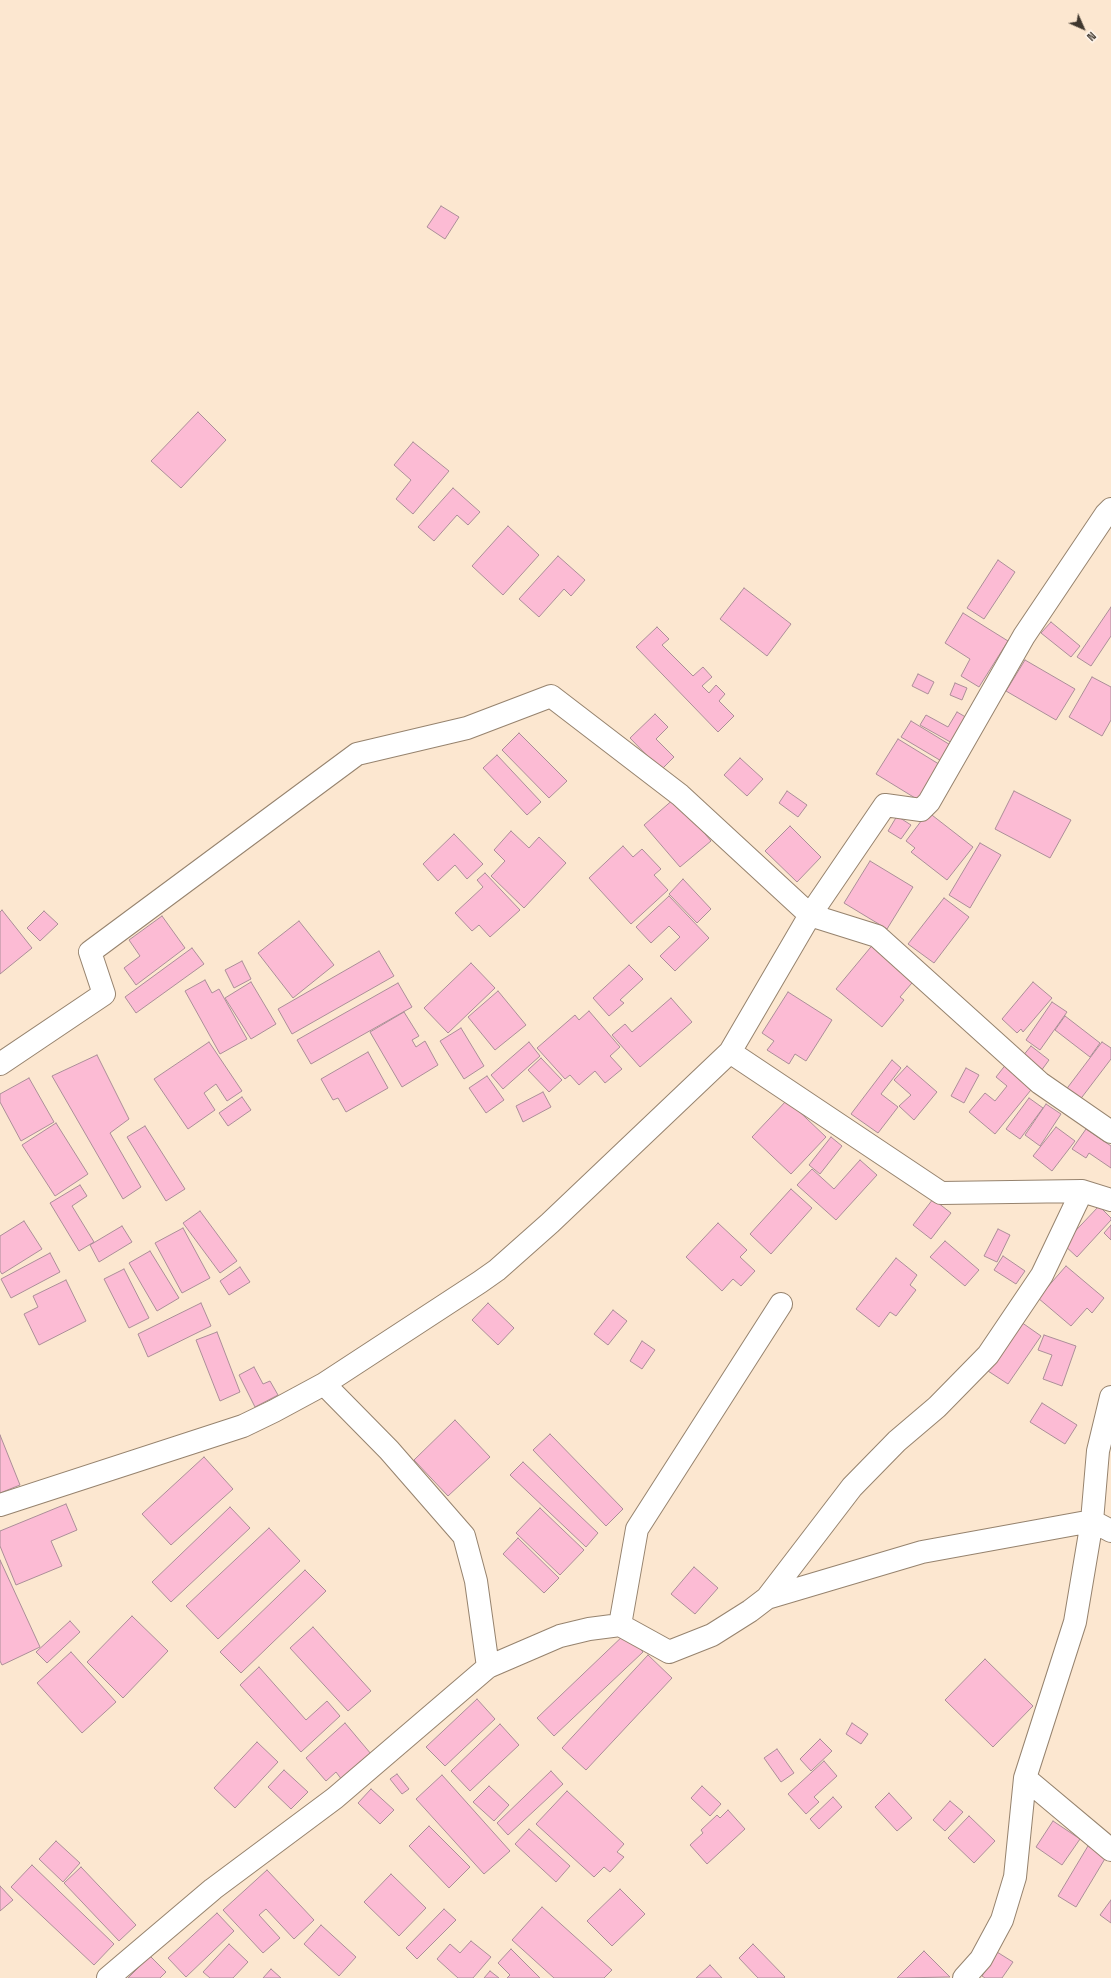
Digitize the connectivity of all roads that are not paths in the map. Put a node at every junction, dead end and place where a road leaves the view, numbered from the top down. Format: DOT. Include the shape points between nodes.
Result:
graph roads {
  1 [pos="1111,509"];
  2 [pos="810,915"];
  3 [pos="730,1052"];
  4 [pos="0,1064"];
  5 [pos="1111,1132"];
  6 [pos="1082,1191"];
  7 [pos="1111,1200"];
  8 [pos="781,1304"];
  9 [pos="324,1384"];
  10 [pos="1111,1397"];
  11 [pos="0,1505"];
  12 [pos="1092,1521"];
  13 [pos="1111,1531"];
  14 [pos="767,1598"];
  15 [pos="620,1625"];
  16 [pos="488,1667"];
  17 [pos="1025,1778"];
  18 [pos="1111,1850"];
  19 [pos="108,1978"];
  20 [pos="964,1978"];
  1 -- 2 [label="street" via="1024,636 929,802 921,810 885,805"];
  2 -- 3 [label="street"];
  2 -- 4 [label="street" via="680,796 551,696 467,728 357,754 90,952 104,994"];
  2 -- 5 [label="street" via="877,936 1040,1083"];
  3 -- 6 [label="street" via="941,1193"];
  3 -- 9 [label="street" via="497,1270"];
  6 -- 7 [label="street"];
  6 -- 14 [label="street" via="1042,1275 988,1355 852,1487"];
  8 -- 15 [label="street" via="637,1529"];
  9 -- 11 [label="street" via="243,1426"];
  9 -- 16 [label="street" via="389,1450 464,1536 476,1581"];
  10 -- 12 [label="street" via="1098,1451"];
  12 -- 13 [label="street"];
  12 -- 14 [label="street" via="922,1552"];
  12 -- 17 [label="street" via="1075,1622"];
  14 -- 15 [label="street" via="712,1635 669,1652"];
  15 -- 16 [label="street" via="560,1636"];
  16 -- 19 [label="street" via="335,1798 213,1889"];
  17 -- 18 [label="street"];
  17 -- 20 [label="street" via="1013,1884 1002,1920 981,1958"];
}
